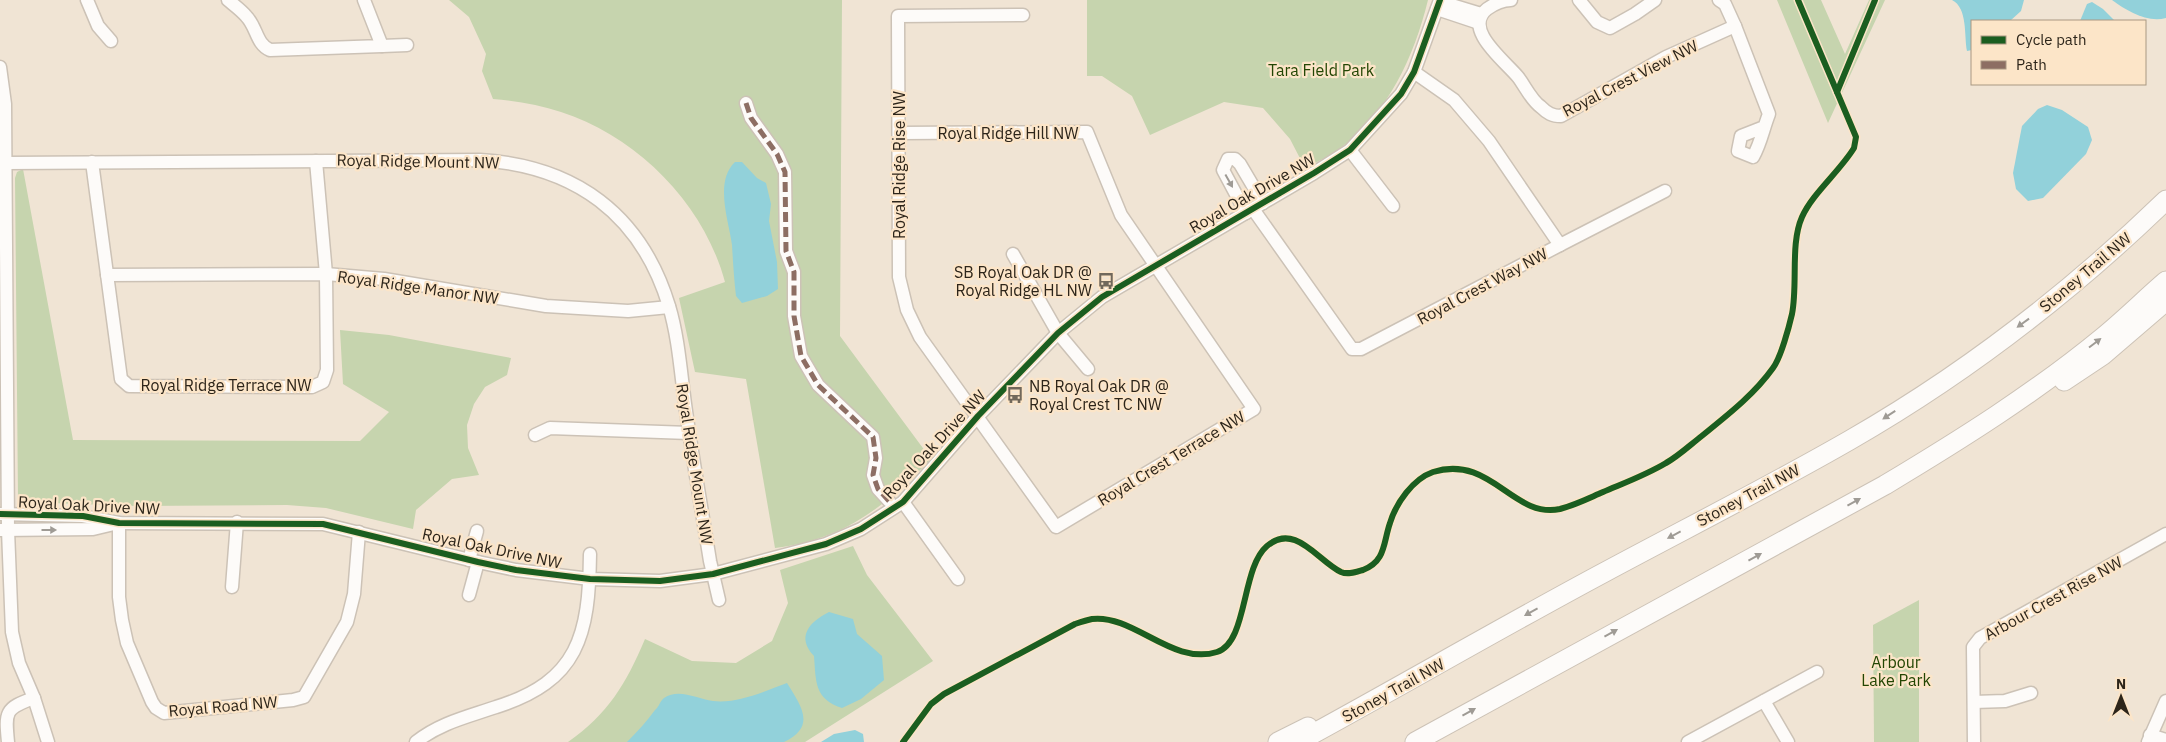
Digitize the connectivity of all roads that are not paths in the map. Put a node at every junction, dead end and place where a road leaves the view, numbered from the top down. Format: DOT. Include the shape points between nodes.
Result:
graph roads {
  1 [pos="87,0"];
  2 [pos="228,0"];
  3 [pos="364,0"];
  4 [pos="1511,0"];
  5 [pos="1579,0"];
  6 [pos="1655,0"];
  7 [pos="1719,0"];
  8 [pos="1439,4"];
  9 [pos="1023,15"];
  10 [pos="1480,18"];
  11 [pos="1734,26"];
  12 [pos="111,41"];
  13 [pos="407,45"];
  14 [pos="382,46"];
  15 [pos="0,67"];
  16 [pos="1414,72"];
  17 [pos="746,103"];
  18 [pos="1764,128"];
  19 [pos="900,133"];
  20 [pos="1350,150"];
  21 [pos="316,160"];
  22 [pos="92,162"];
  23 [pos="6,163"];
  24 [pos="1665,191"];
  25 [pos="2166,200"];
  26 [pos="1393,206"];
  27 [pos="1254,208"];
  28 [pos="1560,245"];
  29 [pos="1013,254"];
  30 [pos="1154,265"];
  31 [pos="326,274"];
  32 [pos="107,275"];
  33 [pos="2166,281"];
  34 [pos="2166,301"];
  35 [pos="669,307"];
  36 [pos="1058,333"];
  37 [pos="1088,369"];
  38 [pos="978,416"];
  39 [pos="689,433"];
  40 [pos="535,435"];
  41 [pos="1956,443"];
  42 [pos="889,501"];
  43 [pos="903,502"];
  44 [pos="4,514"];
  45 [pos="238,522"];
  46 [pos="119,523"];
  47 [pos="4,530"];
  48 [pos="477,531"];
  49 [pos="359,532"];
  50 [pos="2166,534"];
  51 [pos="590,554"];
  52 [pos="474,561"];
  53 [pos="713,574"];
  54 [pos="590,579"];
  55 [pos="958,579"];
  56 [pos="232,587"];
  57 [pos="470,595"];
  58 [pos="719,600"];
  59 [pos="1817,672"];
  60 [pos="1416,678"];
  61 [pos="2031,693"];
  62 [pos="34,698"];
  63 [pos="1764,701"];
  64 [pos="2166,701"];
  65 [pos="1974,702"];
  66 [pos="2149,738"];
  67 [pos="1421,740"];
  68 [pos="2166,740"];
  69 [pos="8,742"];
  70 [pos="48,742"];
  71 [pos="416,742"];
  72 [pos="1278,742"];
  73 [pos="1298,742"];
  74 [pos="1688,742"];
  75 [pos="1788,742"];
  76 [pos="1974,742"];
  1 -- 12 [label="street" via="98,26"];
  2 -- 14 [label="street" via="246,16 260,43 270,50"];
  3 -- 14 [label="street"];
  4 -- 10 [label="street" via="1492,5"];
  5 -- 6 [label="street" via="1597,22 1610,28"];
  7 -- 11 [label="street" via="1725,4"];
  8 -- 10 [label="street"];
  8 -- 16 [label="street, Royal Oak Drive NW"];
  9 -- 19 [label="street, Royal Ridge Rise NW" via="898,16"];
  10 -- 11 [label="street, Royal Crest View NW" via="1484,40 1539,106 1552,116 1561,116 1666,57"];
  11 -- 18 [label="street" via="1769,108"];
  13 -- 14 [label="street"];
  15 -- 23 [label="street" via="5,104"];
  16 -- 20 [label="street, Royal Oak Drive NW" via="1401,94"];
  16 -- 28 [label="street, Royal Crest Way NW" via="1454,100 1489,141"];
  17 -- 42 [label="street" via="751,118 780,158 785,172 786,251 794,272 794,316 801,356 818,385 873,437 876,458 872,475 878,489"];
  19 -- 30 [label="street, Royal Ridge Hill NW" via="1087,132 1121,216"];
  19 -- 38 [label="street, Royal Ridge Rise NW" via="899,277 907,310 920,337"];
  20 -- 26 [label="street"];
  20 -- 27 [label="street, Royal Oak Drive NW"];
  21 -- 22 [label="street, Royal Ridge Mount NW"];
  21 -- 31 [label="street, Royal Ridge Terrace NW"];
  21 -- 35 [label="street, Royal Ridge Mount NW" via="505,162 537,168 569,181 609,208 635,234 655,265"];
  22 -- 23 [label="street, Royal Ridge Mount NW"];
  22 -- 32 [label="street, Royal Ridge Terrace NW"];
  23 -- 44 [label="street"];
  24 -- 28 [label="street"];
  25 -- 60 [label="highway, Stoney Trail NW, one-way" via="2113,252 1959,370 1852,438 1603,572"];
  27 -- 28 [label="street, Royal Crest Way NW" via="1352,349 1361,350"];
  27 -- 30 [label="street, Royal Oak Drive NW"];
  29 -- 36 [label="street"];
  30 -- 36 [label="street, Royal Oak Drive NW" via="1102,297"];
  30 -- 38 [label="street, Royal Crest Terrace NW" via="1254,409 1056,527"];
  31 -- 32 [label="street, Royal Ridge Manor NW"];
  31 -- 32 [label="street, Royal Ridge Terrace NW" via="327,370 323,382 312,387 129,386 121,379"];
  31 -- 35 [label="street, Royal Ridge Manor NW" via="384,279 546,306 628,311"];
  41 -- 33 [label="highway, one-way" via="2102,337"];
  34 -- 41 [label="highway" via="2103,355 1985,436"];
  35 -- 39 [label="street, Royal Ridge Mount NW"];
  36 -- 37 [label="street"];
  36 -- 38 [label="street, Royal Oak Drive NW"];
  38 -- 43 [label="street, Royal Oak Drive NW"];
  39 -- 40 [label="street" via="550,428"];
  39 -- 53 [label="street, Royal Ridge Mount NW"];
  67 -- 41 [label="highway, one-way"];
  43 -- 53 [label="street, Royal Oak Drive NW" via="861,529 826,544"];
  43 -- 55 [label="street"];
  44 -- 46 [label="street, Royal Oak Drive NW" via="83,516"];
  44 -- 47 [label="street"];
  45 -- 46 [label="street, Royal Oak Drive NW"];
  45 -- 49 [label="street, Royal Oak Drive NW" via="323,524"];
  45 -- 56 [label="street"];
  47 -- 46 [label="street, Royal Oak Drive NW, one-way" via="93,529"];
  46 -- 49 [label="street, Royal Road NW" via="119,597 127,643 156,708 164,713 304,697 347,622 354,594"];
  47 -- 62 [label="street" via="12,632 19,663"];
  48 -- 52 [label="street"];
  49 -- 52 [label="street, Royal Oak Drive NW"];
  50 -- 65 [label="street, Arbour Crest Rise NW" via="1980,638 1973,647"];
  51 -- 54 [label="street"];
  52 -- 54 [label="street, Royal Oak Drive NW" via="546,575"];
  52 -- 57 [label="street"];
  53 -- 54 [label="street, Royal Oak Drive NW" via="660,581"];
  53 -- 58 [label="street, Royal Ridge Mount NW"];
  54 -- 71 [label="street" via="583,632 564,668 547,684 512,702 443,724"];
  59 -- 63 [label="street"];
  60 -- 72 [label="highway" via="1389,686"];
  60 -- 73 [label="highway, Stoney Trail NW"];
  61 -- 65 [label="street" via="2005,702"];
  62 -- 69 [label="street" via="10,708 6,728"];
  62 -- 70 [label="street"];
  63 -- 74 [label="street"];
  63 -- 75 [label="street"];
  64 -- 66 [label="street"];
  65 -- 76 [label="street, Arbour Crest Rise NW"];
  66 -- 68 [label="street"];
}
